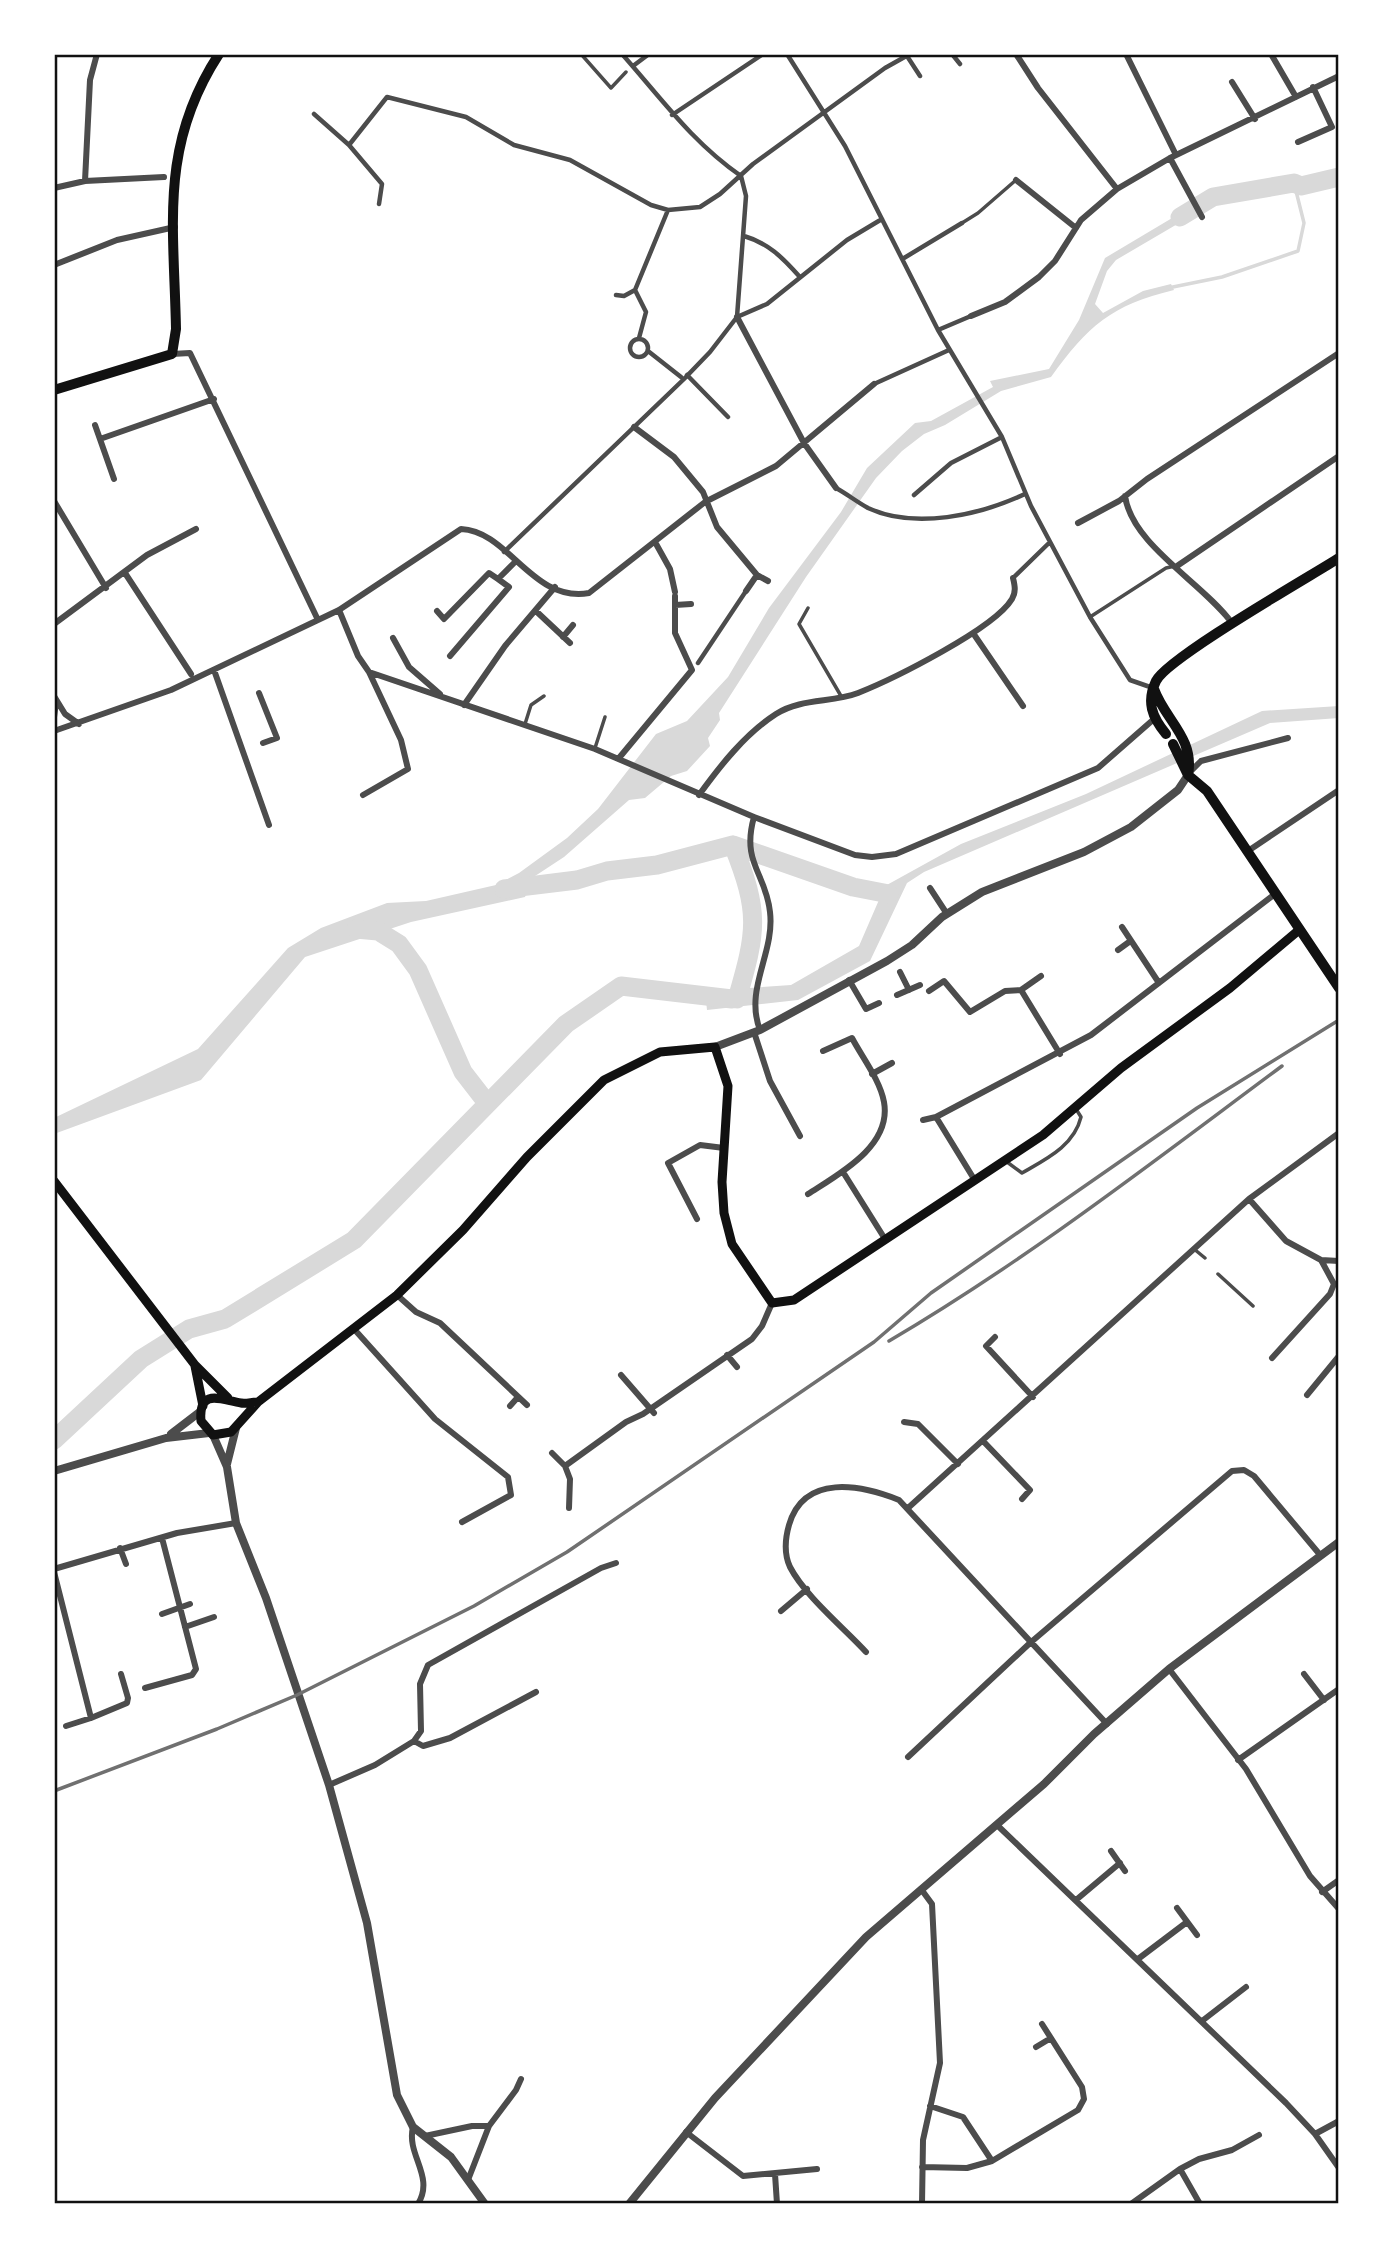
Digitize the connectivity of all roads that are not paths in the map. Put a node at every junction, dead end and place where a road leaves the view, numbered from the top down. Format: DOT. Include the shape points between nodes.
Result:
graph roads {
  1 [pos="97,54"];
  2 [pos="219,54"];
  3 [pos="581,54"];
  4 [pos="622,54"];
  5 [pos="649,54"];
  6 [pos="763,54"];
  7 [pos="787,54"];
  8 [pos="952,54"];
  9 [pos="1016,54"];
  10 [pos="1126,54"];
  11 [pos="1271,54"];
  12 [pos="908,55"];
  13 [pos="960,64"];
  14 [pos="632,66"];
  15 [pos="626,72"];
  16 [pos="920,76"];
  17 [pos="1339,76"];
  18 [pos="1232,82"];
  19 [pos="1314,88"];
  20 [pos="1296,97"];
  21 [pos="825,111"];
  22 [pos="314,114"];
  23 [pos="672,115"];
  24 [pos="1255,119"];
  25 [pos="1298,142"];
  26 [pos="349,145"];
  27 [pos="1173,156"];
  28 [pos="741,176"];
  29 [pos="164,177"];
  30 [pos="1016,180"];
  31 [pos="85,181"];
  32 [pos="54,188"];
  33 [pos="1117,189"];
  34 [pos="379,204"];
  35 [pos="668,210"];
  36 [pos="1202,217"];
  37 [pos="882,219"];
  38 [pos="962,223"];
  39 [pos="175,227"];
  40 [pos="1076,228"];
  41 [pos="744,236"];
  42 [pos="904,258"];
  43 [pos="54,265"];
  44 [pos="799,276"];
  45 [pos="635,290"];
  46 [pos="616,295"];
  47 [pos="737,317"];
  48 [pos="971,317"];
  49 [pos="938,330"];
  50 [pos="639,338"];
  51 [pos="950,350"];
  52 [pos="648,351"];
  53 [pos="1339,353"];
  54 [pos="172,354"];
  55 [pos="684,376"];
  56 [pos="874,384"];
  57 [pos="54,390"];
  58 [pos="214,399"];
  59 [pos="729,417"];
  60 [pos="94,425"];
  61 [pos="634,427"];
  62 [pos="1002,438"];
  63 [pos="100,439"];
  64 [pos="804,443"];
  65 [pos="1339,456"];
  66 [pos="114,479"];
  67 [pos="836,488"];
  68 [pos="914,495"];
  69 [pos="1025,495"];
  70 [pos="1125,496"];
  71 [pos="54,502"];
  72 [pos="705,502"];
  73 [pos="1078,523"];
  74 [pos="196,529"];
  75 [pos="655,542"];
  76 [pos="1050,542"];
  77 [pos="504,552"];
  78 [pos="1339,558"];
  79 [pos="514,562"];
  80 [pos="1177,566"];
  81 [pos="125,573"];
  82 [pos="757,575"];
  83 [pos="1013,578"];
  84 [pos="498,579"];
  85 [pos="768,581"];
  86 [pos="106,587"];
  87 [pos="555,587"];
  88 [pos="746,591"];
  89 [pos="691,604"];
  90 [pos="675,605"];
  91 [pos="808,608"];
  92 [pos="339,610"];
  93 [pos="437,611"];
  94 [pos="537,612"];
  95 [pos="1090,617"];
  96 [pos="318,620"];
  97 [pos="1233,623"];
  98 [pos="54,624"];
  99 [pos="573,625"];
  100 [pos="974,634"];
  101 [pos="563,637"];
  102 [pos="393,638"];
  103 [pos="570,643"];
  104 [pos="450,656"];
  105 [pos="698,663"];
  106 [pos="214,670"];
  107 [pos="692,670"];
  108 [pos="369,672"];
  109 [pos="191,674"];
  110 [pos="1154,688"];
  111 [pos="259,693"];
  112 [pos="544,696"];
  113 [pos="55,698"];
  114 [pos="842,698"];
  115 [pos="447,699"];
  116 [pos="464,705"];
  117 [pos="1024,706"];
  118 [pos="54,717"];
  119 [pos="605,717"];
  120 [pos="1154,719"];
  121 [pos="79,724"];
  122 [pos="524,726"];
  123 [pos="54,731"];
  124 [pos="1288,738"];
  125 [pos="1175,742"];
  126 [pos="263,743"];
  127 [pos="595,749"];
  128 [pos="626,762"];
  129 [pos="1188,775"];
  130 [pos="1339,790"];
  131 [pos="363,795"];
  132 [pos="699,795"];
  133 [pos="754,817"];
  134 [pos="269,825"];
  135 [pos="1248,851"];
  136 [pos="930,888"];
  137 [pos="1275,894"];
  138 [pos="947,914"];
  139 [pos="1122,927"];
  140 [pos="1299,930"];
  141 [pos="1129,942"];
  142 [pos="1118,950"];
  143 [pos="900,972"];
  144 [pos="1041,976"];
  145 [pos="849,980"];
  146 [pos="1159,984"];
  147 [pos="920,985"];
  148 [pos="1339,988"];
  149 [pos="909,990"];
  150 [pos="1021,990"];
  151 [pos="929,991"];
  152 [pos="897,995"];
  153 [pos="879,1003"];
  154 [pos="757,1031"];
  155 [pos="715,1047"];
  156 [pos="823,1051"];
  157 [pos="1060,1054"];
  158 [pos="892,1063"];
  159 [pos="872,1074"];
  160 [pos="1079,1113"];
  161 [pos="936,1117"];
  162 [pos="923,1120"];
  163 [pos="1339,1133"];
  164 [pos="800,1136"];
  165 [pos="724,1148"];
  166 [pos="1005,1160"];
  167 [pos="842,1172"];
  168 [pos="974,1179"];
  169 [pos="54,1181"];
  170 [pos="808,1194"];
  171 [pos="1250,1199"];
  172 [pos="697,1219"];
  173 [pos="885,1239"];
  174 [pos="1194,1249"];
  175 [pos="1205,1258"];
  176 [pos="1321,1260"];
  177 [pos="1339,1261"];
  178 [pos="1218,1274"];
  179 [pos="397,1295"];
  180 [pos="772,1303"];
  181 [pos="1253,1306"];
  182 [pos="354,1329"];
  183 [pos="995,1337"];
  184 [pos="727,1355"];
  185 [pos="1339,1356"];
  186 [pos="1272,1358"];
  187 [pos="195,1365"];
  188 [pos="737,1367"];
  189 [pos="621,1375"];
  190 [pos="1307,1395"];
  191 [pos="518,1397"];
  192 [pos="1033,1397"];
  193 [pos="230,1400"];
  194 [pos="258,1402"];
  195 [pos="527,1405"];
  196 [pos="510,1406"];
  197 [pos="202,1408"];
  198 [pos="649,1412"];
  199 [pos="904,1422"];
  200 [pos="237,1426"];
  201 [pos="211,1434"];
  202 [pos="166,1438"];
  203 [pos="983,1441"];
  204 [pos="552,1453"];
  205 [pos="958,1464"];
  206 [pos="565,1466"];
  207 [pos="227,1467"];
  208 [pos="54,1471"];
  209 [pos="1021,1499"];
  210 [pos="569,1508"];
  211 [pos="908,1508"];
  212 [pos="462,1522"];
  213 [pos="236,1523"];
  214 [pos="162,1538"];
  215 [pos="1339,1542"];
  216 [pos="120,1548"];
  217 [pos="1321,1556"];
  218 [pos="616,1563"];
  219 [pos="126,1564"];
  220 [pos="54,1571"];
  221 [pos="807,1589"];
  222 [pos="190,1604"];
  223 [pos="178,1608"];
  224 [pos="781,1611"];
  225 [pos="163,1614"];
  226 [pos="214,1616"];
  227 [pos="185,1627"];
  228 [pos="1030,1643"];
  229 [pos="866,1652"];
  230 [pos="1169,1669"];
  231 [pos="121,1674"];
  232 [pos="1304,1674"];
  233 [pos="145,1688"];
  234 [pos="1339,1689"];
  235 [pos="536,1692"];
  236 [pos="1324,1700"];
  237 [pos="91,1718"];
  238 [pos="1107,1724"];
  239 [pos="66,1726"];
  240 [pos="414,1741"];
  241 [pos="908,1758"];
  242 [pos="1238,1760"];
  243 [pos="329,1786"];
  244 [pos="997,1825"];
  245 [pos="1111,1851"];
  246 [pos="1120,1863"];
  247 [pos="1125,1871"];
  248 [pos="1339,1880"];
  249 [pos="921,1889"];
  250 [pos="1322,1892"];
  251 [pos="1076,1900"];
  252 [pos="1177,1908"];
  253 [pos="1339,1909"];
  254 [pos="1187,1922"];
  255 [pos="1197,1935"];
  256 [pos="1138,1959"];
  257 [pos="1246,1987"];
  258 [pos="1202,2021"];
  259 [pos="1042,2024"];
  260 [pos="1051,2038"];
  261 [pos="1036,2047"];
  262 [pos="521,2079"];
  263 [pos="930,2106"];
  264 [pos="1339,2121"];
  265 [pos="489,2126"];
  266 [pos="413,2127"];
  267 [pos="686,2132"];
  268 [pos="1315,2134"];
  269 [pos="1259,2135"];
  270 [pos="425,2136"];
  271 [pos="992,2161"];
  272 [pos="922,2167"];
  273 [pos="1339,2168"];
  274 [pos="817,2169"];
  275 [pos="1180,2169"];
  276 [pos="775,2174"];
  277 [pos="468,2180"];
  278 [pos="418,2204"];
  279 [pos="485,2204"];
  280 [pos="629,2204"];
  281 [pos="777,2204"];
  282 [pos="922,2204"];
  283 [pos="1131,2204"];
  284 [pos="1200,2204"];
  1 -- 31 [label="street" via="90,80"];
  2 -- 39 [label="main road" via="198,88 182,131 174,169"];
  3 -- 15 [label="lane" via="611,88"];
  4 -- 14 [label="street"];
  5 -- 14 [label="street"];
  6 -- 23 [label="street"];
  7 -- 21 [label="street"];
  8 -- 13 [label="street"];
  9 -- 33 [label="street"];
  10 -- 27 [label="street"];
  11 -- 20 [label="street"];
  12 -- 16 [label="street"];
  12 -- 21 [label="street"];
  14 -- 23 [label="street"];
  17 -- 19 [label="street"];
  18 -- 24 [label="street"];
  19 -- 20 [label="street"];
  19 -- 25 [label="street" via="1332,127"];
  20 -- 24 [label="street"];
  21 -- 28 [label="street" via="752,163"];
  21 -- 37 [label="street"];
  22 -- 26 [label="street"];
  23 -- 28 [label="street" via="711,155"];
  24 -- 27 [label="street"];
  26 -- 34 [label="street" via="382,184"];
  26 -- 35 [label="street" via="387,97 466,117 514,145 570,160"];
  27 -- 33 [label="street"];
  27 -- 36 [label="street"];
  28 -- 35 [label="street" via="700,207"];
  28 -- 41 [label="street" via="746,196"];
  29 -- 31 [label="street"];
  30 -- 38 [label="lane"];
  30 -- 40 [label="street"];
  31 -- 32 [label="street"];
  33 -- 40 [label="street" via="1092,207"];
  35 -- 45 [label="street"];
  37 -- 42 [label="street"];
  37 -- 44 [label="street"];
  38 -- 42 [label="street"];
  39 -- 43 [label="street" via="117,240"];
  39 -- 54 [label="main road"];
  40 -- 48 [label="street" via="1055,261 1023,290"];
  41 -- 44 [label="street" via="777,253"];
  41 -- 47 [label="street"];
  42 -- 49 [label="street"];
  44 -- 47 [label="street" via="767,304"];
  45 -- 46 [label="street"];
  45 -- 50 [label="street" via="646,312"];
  47 -- 55 [label="street"];
  47 -- 64 [label="street"];
  48 -- 49 [label="street"];
  49 -- 51 [label="street"];
  50 -- 52 [label="street" via="647,342"];
  50 -- 52 [label="street" via="631,343 631,352 639,357"];
  51 -- 56 [label="street"];
  51 -- 62 [label="street"];
  52 -- 55 [label="street"];
  53 -- 70 [label="street"];
  54 -- 57 [label="main road"];
  54 -- 58 [label="street" via="190,353"];
  55 -- 59 [label="street"];
  55 -- 61 [label="street"];
  56 -- 64 [label="street"];
  58 -- 63 [label="street"];
  58 -- 96 [label="street"];
  60 -- 63 [label="street"];
  61 -- 72 [label="street" via="674,457 703,492"];
  61 -- 77 [label="street"];
  62 -- 68 [label="street" via="951,463"];
  62 -- 69 [label="street"];
  63 -- 66 [label="street"];
  64 -- 67 [label="street"];
  64 -- 72 [label="street" via="772,469"];
  65 -- 80 [label="street"];
  67 -- 69 [label="street" via="869,508 905,518 989,508"];
  69 -- 76 [label="street"];
  70 -- 73 [label="street"];
  70 -- 80 [label="street" via="1127,509 1148,543"];
  71 -- 86 [label="street"];
  72 -- 75 [label="street"];
  72 -- 82 [label="street" via="717,527"];
  74 -- 81 [label="street" via="147,555"];
  75 -- 87 [label="street" via="589,593"];
  75 -- 90 [label="street" via="670,569"];
  76 -- 83 [label="street"];
  76 -- 95 [label="street"];
  77 -- 79 [label="street"];
  77 -- 92 [label="street" via="481,533 461,529"];
  78 -- 97 [label="main road"];
  79 -- 84 [label="street"];
  79 -- 87 [label="street"];
  80 -- 95 [label="lane" via="1166,568"];
  80 -- 97 [label="street"];
  81 -- 86 [label="street"];
  81 -- 109 [label="street"];
  82 -- 85 [label="street"];
  82 -- 88 [label="street"];
  83 -- 100 [label="street" via="1012,599"];
  84 -- 93 [label="street" via="489,573 444,619"];
  84 -- 104 [label="street" via="509,587"];
  86 -- 98 [label="street"];
  87 -- 94 [label="street"];
  88 -- 105 [label="street"];
  89 -- 90 [label="street"];
  90 -- 107 [label="street" via="675,633"];
  91 -- 114 [label="lane" via="799,624"];
  92 -- 96 [label="street"];
  92 -- 108 [label="street"];
  94 -- 101 [label="street"];
  94 -- 116 [label="street" via="505,646"];
  95 -- 110 [label="street" via="1130,680"];
  96 -- 106 [label="street"];
  97 -- 110 [label="main road" via="1161,674"];
  99 -- 101 [label="street"];
  100 -- 114 [label="street"];
  100 -- 117 [label="street"];
  101 -- 103 [label="street"];
  102 -- 115 [label="street" via="410,667"];
  105 -- 107 [label="street"];
  106 -- 121 [label="street"];
  106 -- 134 [label="street" via="247,748"];
  107 -- 128 [label="street"];
  108 -- 115 [label="street"];
  108 -- 131 [label="street" via="408,764 405,773"];
  110 -- 120 [label="main road" via="1150,703"];
  110 -- 125 [label="main road"];
  111 -- 126 [label="street" via="277,738"];
  112 -- 122 [label="lane" via="531,705"];
  113 -- 118 [label="street"];
  113 -- 121 [label="street" via="65,714"];
  114 -- 132 [label="street" via="776,714 738,746"];
  115 -- 116 [label="street"];
  116 -- 122 [label="street"];
  119 -- 127 [label="lane"];
  120 -- 125 [label="main road"];
  120 -- 133 [label="street" via="1098,768 897,854 855,855"];
  121 -- 123 [label="street"];
  122 -- 127 [label="street"];
  124 -- 129 [label="street" via="1201,761"];
  125 -- 129 [label="main road"];
  127 -- 128 [label="street"];
  128 -- 132 [label="street"];
  129 -- 135 [label="main road" via="1207,791"];
  129 -- 138 [label="street" via="1178,790 1131,827 1084,852 982,892"];
  130 -- 135 [label="street"];
  132 -- 133 [label="street"];
  133 -- 154 [label="street" via="749,842 771,913 754,1008"];
  135 -- 137 [label="main road"];
  136 -- 138 [label="street"];
  137 -- 140 [label="main road"];
  137 -- 146 [label="street"];
  138 -- 145 [label="street" via="894,961"];
  139 -- 141 [label="street"];
  140 -- 148 [label="main road"];
  140 -- 160 [label="main road" via="1230,988 1121,1068"];
  141 -- 142 [label="street"];
  141 -- 146 [label="street"];
  143 -- 149 [label="street"];
  144 -- 150 [label="street"];
  145 -- 153 [label="street" via="866,1009"];
  145 -- 154 [label="street"];
  146 -- 157 [label="street"];
  147 -- 149 [label="street"];
  149 -- 152 [label="street"];
  150 -- 151 [label="street" via="1005,991 970,1012 944,981"];
  150 -- 157 [label="street"];
  154 -- 155 [label="street"];
  154 -- 164 [label="street" via="770,1081"];
  155 -- 165 [label="main road" via="728,1086"];
  155 -- 179 [label="main road" via="660,1052 604,1080"];
  156 -- 159 [label="street" via="852,1038"];
  157 -- 161 [label="street"];
  158 -- 159 [label="street"];
  159 -- 167 [label="street" via="884,1102 882,1125 870,1146"];
  160 -- 166 [label="main road"];
  160 -- 166 [label="lane" via="1079,1127 1068,1143 1022,1173"];
  161 -- 162 [label="street"];
  161 -- 168 [label="street"];
  163 -- 171 [label="street"];
  165 -- 172 [label="street" via="701,1145 668,1163"];
  165 -- 180 [label="main road" via="724,1213 732,1244"];
  166 -- 168 [label="main road"];
  167 -- 170 [label="street"];
  167 -- 173 [label="street"];
  168 -- 173 [label="main road"];
  169 -- 187 [label="main road"];
  171 -- 174 [label="street"];
  171 -- 176 [label="street" via="1286,1241"];
  173 -- 180 [label="main road" via="794,1300"];
  174 -- 175 [label="lane"];
  174 -- 192 [label="street"];
  176 -- 177 [label="street"];
  176 -- 186 [label="street" via="1334,1284 1330,1294"];
  178 -- 181 [label="lane"];
  179 -- 182 [label="main road"];
  179 -- 191 [label="street" via="416,1312 440,1323"];
  180 -- 184 [label="street" via="752,1339"];
  182 -- 194 [label="main road"];
  182 -- 212 [label="street" via="435,1419 508,1477 511,1495"];
  183 -- 192 [label="street" via="986,1346"];
  184 -- 188 [label="street"];
  184 -- 198 [label="street"];
  185 -- 190 [label="street"];
  187 -- 193 [label="main road"];
  187 -- 197 [label="main road"];
  189 -- 198 [label="street"];
  191 -- 195 [label="street"];
  191 -- 196 [label="street"];
  192 -- 203 [label="street"];
  193 -- 194 [label="main road"];
  193 -- 197 [label="main road" via="212,1398"];
  193 -- 200 [label="main road" via="239,1412"];
  194 -- 200 [label="main road"];
  197 -- 201 [label="main road" via="202,1426"];
  197 -- 202 [label="street" via="186,1426"];
  198 -- 206 [label="street" via="626,1422"];
  199 -- 205 [label="street" via="918,1424"];
  200 -- 201 [label="main road" via="225,1435"];
  200 -- 207 [label="street"];
  201 -- 202 [label="street"];
  201 -- 207 [label="street"];
  202 -- 208 [label="street"];
  203 -- 205 [label="street"];
  203 -- 209 [label="street" via="1030,1490"];
  204 -- 206 [label="street"];
  205 -- 211 [label="street"];
  206 -- 210 [label="street" via="570,1479"];
  207 -- 213 [label="street"];
  211 -- 221 [label="street" via="899,1500 858,1487 827,1488 807,1496 794,1512 785,1549 790,1567"];
  211 -- 228 [label="street"];
  213 -- 214 [label="street"];
  213 -- 243 [label="street"];
  214 -- 216 [label="street"];
  214 -- 223 [label="street"];
  215 -- 217 [label="street"];
  216 -- 219 [label="street"];
  216 -- 220 [label="street"];
  217 -- 228 [label="street" via="1254,1476 1238,1469"];
  217 -- 230 [label="street"];
  218 -- 240 [label="street" via="428,1665 421,1684 421,1731"];
  220 -- 237 [label="street"];
  221 -- 224 [label="street"];
  221 -- 229 [label="street"];
  222 -- 223 [label="street"];
  223 -- 225 [label="street"];
  223 -- 227 [label="street"];
  226 -- 227 [label="street"];
  227 -- 233 [label="street" via="196,1669 192,1675"];
  228 -- 238 [label="street"];
  228 -- 241 [label="street"];
  230 -- 238 [label="street"];
  230 -- 242 [label="street"];
  231 -- 237 [label="street" via="127,1703"];
  232 -- 236 [label="street"];
  234 -- 236 [label="street"];
  235 -- 240 [label="street" via="450,1738 423,1746"];
  236 -- 242 [label="street"];
  237 -- 239 [label="street"];
  238 -- 244 [label="street"];
  240 -- 243 [label="street"];
  242 -- 250 [label="street" via="1262,1791"];
  243 -- 266 [label="street" via="366,1923 397,2095"];
  244 -- 249 [label="street"];
  244 -- 251 [label="street"];
  245 -- 246 [label="street"];
  246 -- 247 [label="street"];
  246 -- 251 [label="street"];
  248 -- 250 [label="street"];
  249 -- 263 [label="street" via="932,1904 939,2043 939,2071"];
  249 -- 267 [label="street" via="812,1992"];
  250 -- 253 [label="street"];
  251 -- 256 [label="street"];
  252 -- 254 [label="street"];
  254 -- 255 [label="street"];
  254 -- 256 [label="street"];
  256 -- 258 [label="street"];
  257 -- 258 [label="street"];
  258 -- 268 [label="street"];
  259 -- 260 [label="street"];
  260 -- 261 [label="street"];
  260 -- 271 [label="street" via="1082,2087 1082,2104 1072,2115"];
  262 -- 265 [label="street"];
  263 -- 271 [label="street" via="963,2117"];
  263 -- 272 [label="street"];
  264 -- 268 [label="street"];
  265 -- 270 [label="street"];
  265 -- 277 [label="street"];
  266 -- 270 [label="street"];
  266 -- 278 [label="street" via="412,2143 425,2182"];
  267 -- 276 [label="street" via="743,2175"];
  267 -- 280 [label="street"];
  268 -- 273 [label="street"];
  269 -- 275 [label="street"];
  270 -- 277 [label="street" via="451,2157"];
  271 -- 272 [label="street" via="967,2168"];
  272 -- 282 [label="street"];
  274 -- 276 [label="street"];
  275 -- 283 [label="street"];
  275 -- 284 [label="street"];
  276 -- 281 [label="street"];
  277 -- 279 [label="street"];
}
